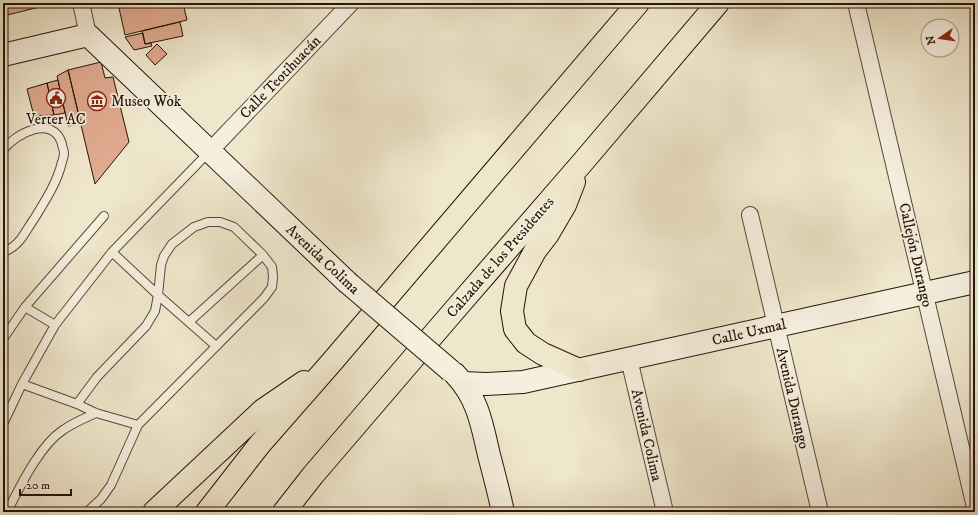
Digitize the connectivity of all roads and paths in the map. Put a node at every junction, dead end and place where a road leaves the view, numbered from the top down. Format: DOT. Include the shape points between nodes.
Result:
graph roads {
  1 [pos="350,3"];
  2 [pos="718,3"];
  3 [pos="856,3"];
  4 [pos="83,4"];
  5 [pos="631,8"];
  6 [pos="88,36"];
  7 [pos="3,55"];
  8 [pos="3,150"];
  9 [pos="209,152"];
  10 [pos="582,163"];
  11 [pos="750,215"];
  12 [pos="104,216"];
  13 [pos="3,252"];
  14 [pos="112,252"];
  15 [pos="263,255"];
  16 [pos="975,282"];
  17 [pos="925,293"];
  18 [pos="158,295"];
  19 [pos="25,307"];
  20 [pos="189,322"];
  21 [pos="55,325"];
  22 [pos="776,326"];
  23 [pos="3,339"];
  24 [pos="216,346"];
  25 [pos="629,359"];
  26 [pos="331,363"];
  27 [pos="579,370"];
  28 [pos="457,377"];
  29 [pos="523,382"];
  30 [pos="22,384"];
  31 [pos="77,404"];
  32 [pos="96,413"];
  33 [pos="480,415"];
  34 [pos="3,424"];
  35 [pos="138,425"];
  36 [pos="312,475"];
  37 [pos="975,507"];
  38 [pos="7,512"];
  39 [pos="87,512"];
  40 [pos="154,512"];
  41 [pos="207,512"];
  42 [pos="284,512"];
  43 [pos="301,512"];
  44 [pos="503,512"];
  45 [pos="665,512"];
  46 [pos="820,512"];
  1 -- 9 [label="street, Calle Teotihuacán"];
  2 -- 10 [label="highway, Calzada de los Presidentes"];
  3 -- 17 [label="street, Callejón Durango"];
  4 -- 6 [label="street"];
  5 -- 26 [label="highway"];
  6 -- 7 [label="street"];
  6 -- 9 [label="street, Avenida Colima"];
  8 -- 13 [label="lane" via="17,136 39,128 51,130 60,138 64,153 60,172 48,196 20,241"];
  9 -- 14 [label="lane"];
  9 -- 28 [label="street, Avenida Colima, bridge" via="347,282"];
  10 -- 27 [label="highway" via="565,205 516,286 512,311 515,329 526,343 543,354"];
  10 -- 36 [label="highway, Calzada de los Presidentes"];
  11 -- 22 [label="street, Avenida Durango"];
  12 -- 19 [label="lane"];
  14 -- 18 [label="lane"];
  14 -- 21 [label="lane"];
  15 -- 18 [label="lane" via="234,227 220,222 208,222 194,227 172,244 164,256"];
  15 -- 20 [label="lane"];
  15 -- 24 [label="lane" via="272,267 272,287"];
  16 -- 17 [label="street, Calle Uxmal"];
  17 -- 22 [label="street, Calle Uxmal"];
  17 -- 37 [label="street, Callejón Durango"];
  18 -- 20 [label="lane"];
  18 -- 31 [label="lane" via="155,311 146,326 97,377"];
  19 -- 21 [label="lane"];
  19 -- 23 [label="lane"];
  20 -- 24 [label="lane"];
  21 -- 30 [label="lane"];
  22 -- 25 [label="street, Calle Uxmal"];
  22 -- 46 [label="street, Avenida Durango"];
  24 -- 35 [label="lane"];
  25 -- 27 [label="street, Calle Uxmal"];
  25 -- 45 [label="street, Avenida Colima"];
  26 -- 40 [label="highway" via="263,410"];
  26 -- 41 [label="highway" via="260,444"];
  27 -- 29 [label="street, Calle Uxmal"];
  28 -- 29 [label="street, Calle Uxmal" via="486,384"];
  28 -- 33 [label="street, Avenida Colima"];
  29 -- 33 [label="street, Calle Uxmal" via="496,396"];
  30 -- 31 [label="lane"];
  30 -- 34 [label="lane"];
  31 -- 32 [label="lane"];
  32 -- 35 [label="lane"];
  32 -- 38 [label="lane" via="62,431 47,444 17,491"];
  33 -- 44 [label="street, Avenida Colima"];
  35 -- 39 [label="lane" via="112,485"];
  36 -- 42 [label="highway, Calzada de los Presidentes"];
  36 -- 43 [label="highway" via="308,499"];
}
